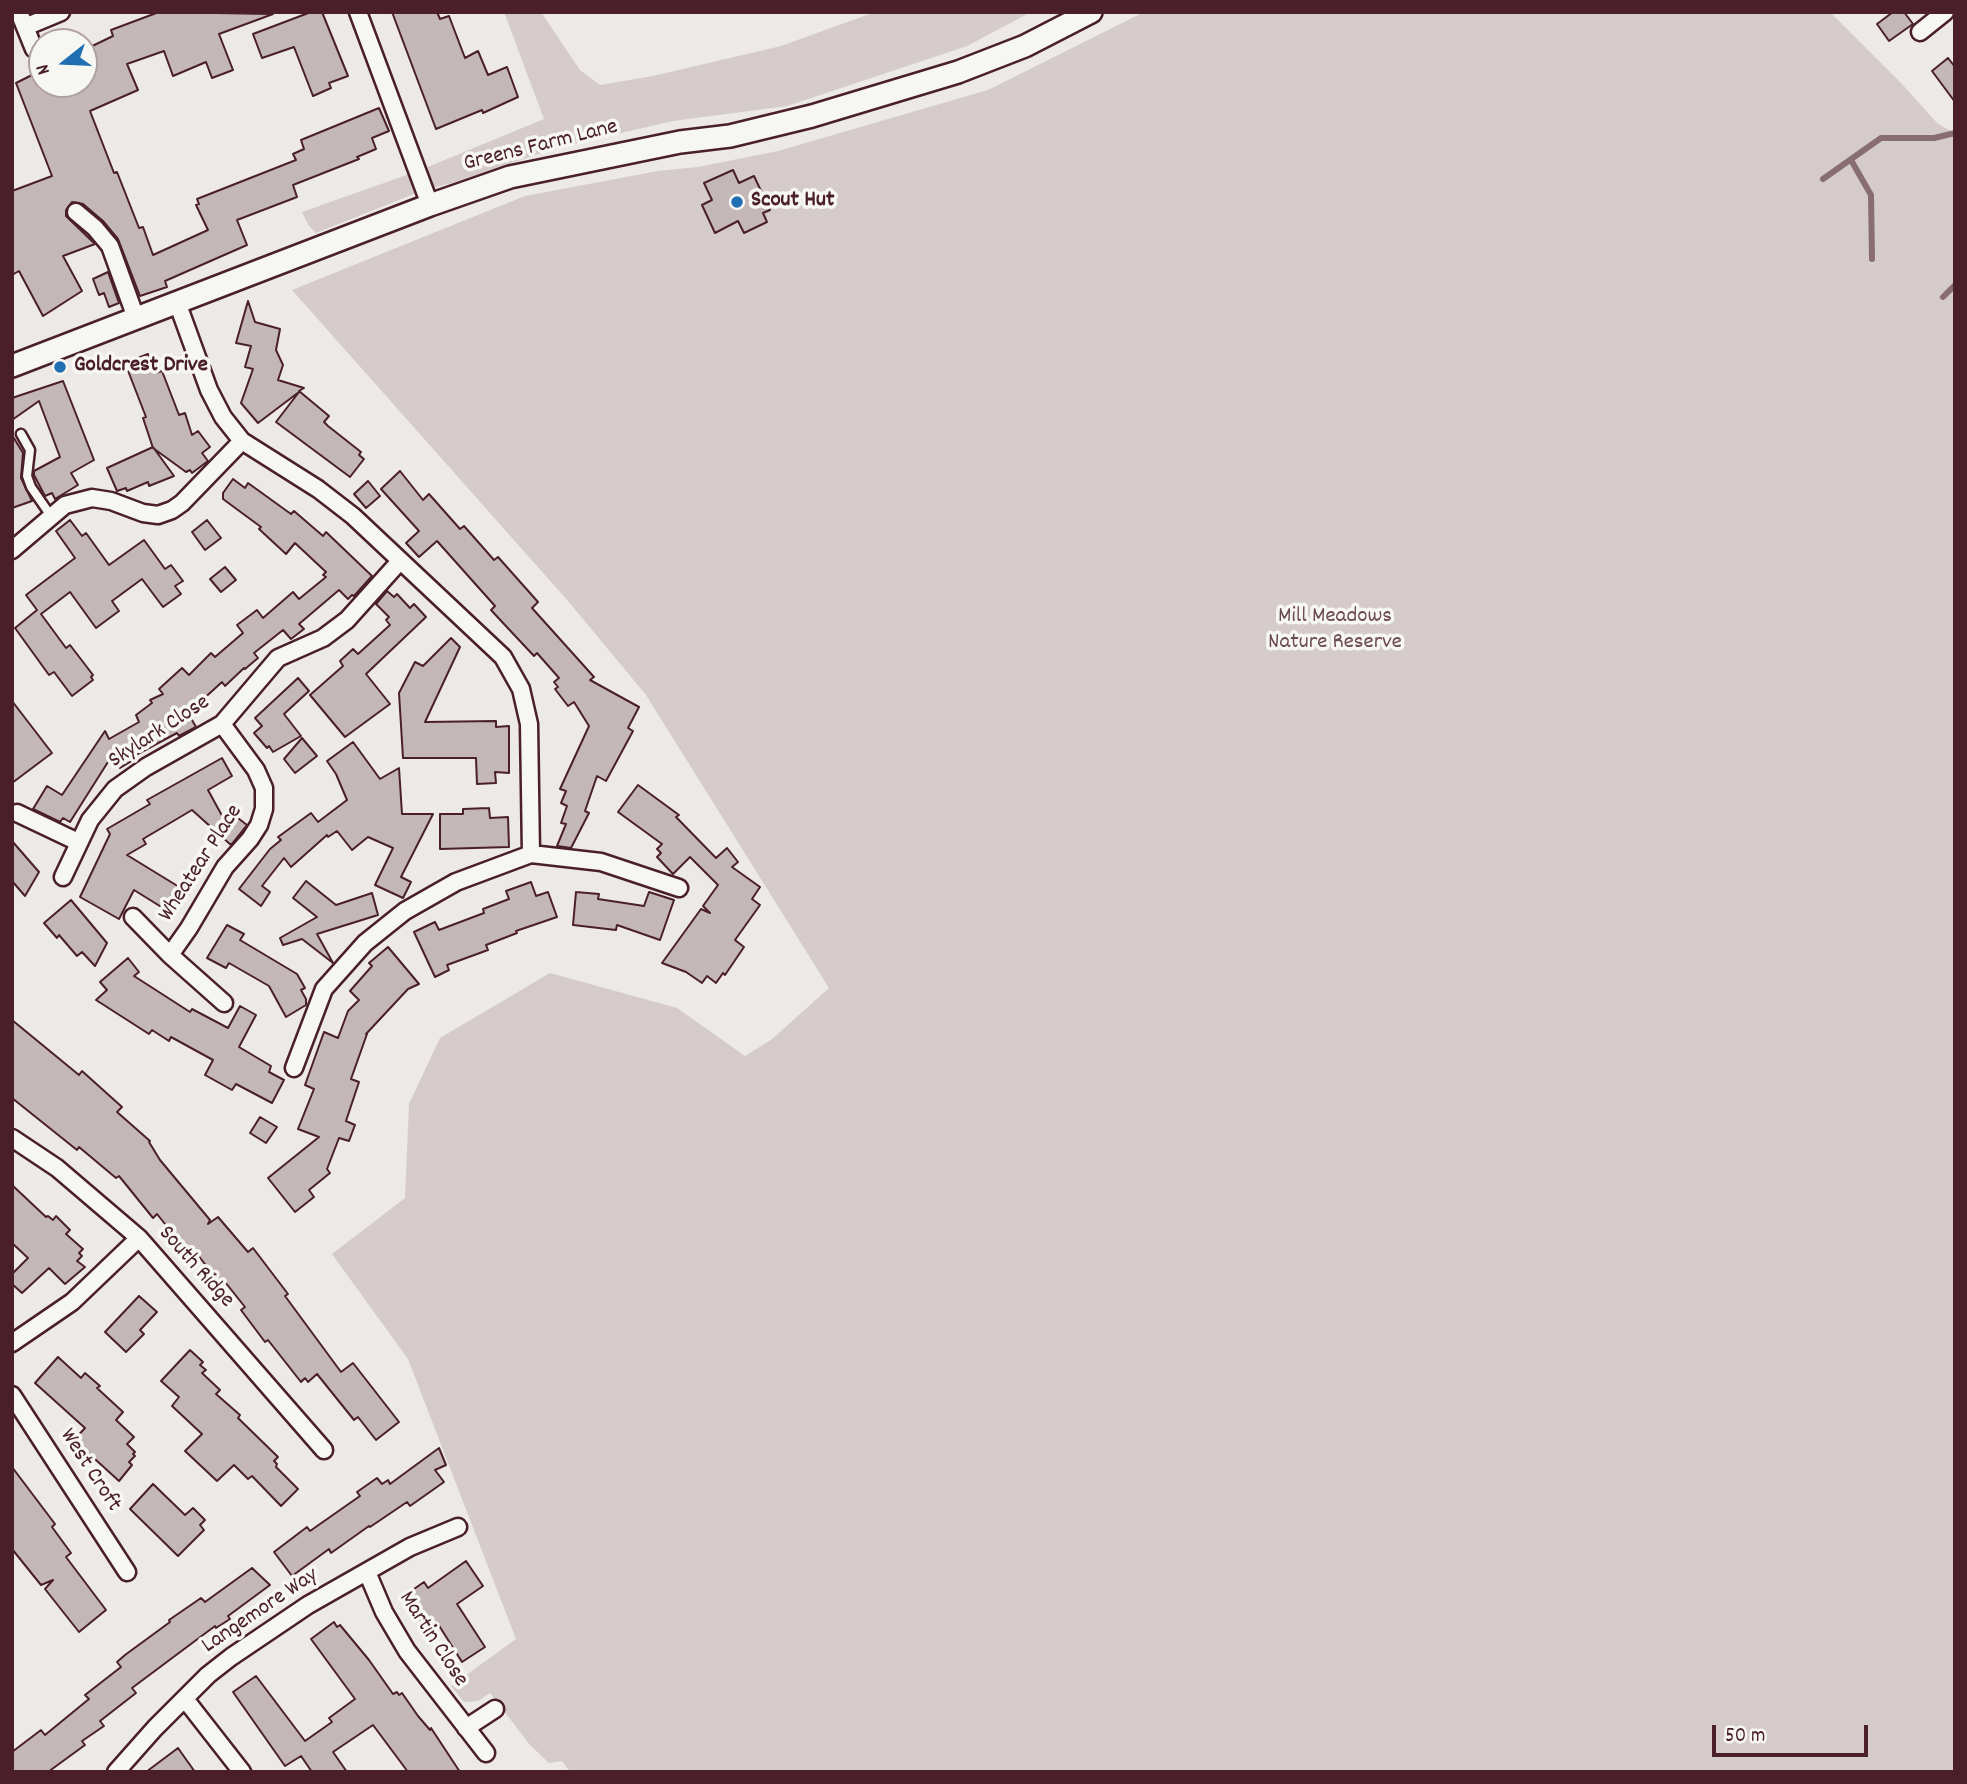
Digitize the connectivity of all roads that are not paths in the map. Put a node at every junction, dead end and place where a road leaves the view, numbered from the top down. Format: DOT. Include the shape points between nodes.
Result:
graph roads {
  1 [pos="61,12"];
  2 [pos="358,12"];
  3 [pos="1091,12"];
  4 [pos="1943,13"];
  5 [pos="22,19"];
  6 [pos="1920,32"];
  7 [pos="430,205"];
  8 [pos="76,212"];
  9 [pos="177,302"];
  10 [pos="136,318"];
  11 [pos="12,366"];
  12 [pos="21,435"];
  13 [pos="242,441"];
  14 [pos="51,516"];
  15 [pos="12,550"];
  16 [pos="400,561"];
  17 [pos="222,724"];
  18 [pos="17,813"];
  19 [pos="78,842"];
  20 [pos="531,854"];
  21 [pos="63,877"];
  22 [pos="679,888"];
  23 [pos="133,917"];
  24 [pos="170,955"];
  25 [pos="224,1003"];
  26 [pos="293,1068"];
  27 [pos="12,1138"];
  28 [pos="139,1238"];
  29 [pos="12,1343"];
  30 [pos="12,1395"];
  31 [pos="324,1451"];
  32 [pos="458,1527"];
  33 [pos="127,1572"];
  34 [pos="367,1572"];
  35 [pos="185,1699"];
  36 [pos="495,1709"];
  37 [pos="466,1728"];
  38 [pos="486,1753"];
  39 [pos="116,1772"];
  40 [pos="242,1772"];
  1 -- 5 [label="street"];
  2 -- 7 [label="street"];
  3 -- 7 [label="street, Greens Farm Lane" via="1025,46 886,95 730,136 510,177"];
  4 -- 6 [label="street"];
  7 -- 9 [label="street, Greens Farm Lane"];
  8 -- 10 [label="street" via="110,246"];
  9 -- 10 [label="street, Greens Farm Lane"];
  9 -- 13 [label="street" via="209,390"];
  10 -- 11 [label="street, Greens Farm Lane"];
  12 -- 14 [label="lane" via="30,450 27,476 31,487"];
  13 -- 14 [label="street" via="172,510 158,515 143,513 92,498 65,505"];
  13 -- 16 [label="street" via="335,502"];
  14 -- 15 [label="street"];
  16 -- 17 [label="street, Skylark Close" via="346,620 323,638 278,659"];
  16 -- 20 [label="street" via="503,657 521,689 529,724"];
  17 -- 19 [label="street, Skylark Close" via="115,789"];
  17 -- 24 [label="street, Wheatear Place" via="256,770 264,788 264,809 250,839 225,867"];
  18 -- 19 [label="street"];
  19 -- 21 [label="street, Skylark Close"];
  20 -- 22 [label="street" via="601,862"];
  20 -- 26 [label="street" via="430,895 365,943 324,989"];
  23 -- 24 [label="street, Wheatear Place"];
  24 -- 25 [label="street, Wheatear Place"];
  27 -- 28 [label="street, South Ridge" via="57,1168"];
  28 -- 29 [label="street" via="72,1302"];
  28 -- 31 [label="street, South Ridge"];
  30 -- 33 [label="street, West Croft"];
  32 -- 34 [label="street, Langemore Way"];
  34 -- 35 [label="street, Langemore Way" via="231,1657"];
  34 -- 37 [label="street, Martin Close" via="407,1651"];
  35 -- 39 [label="street, Langemore Way"];
  35 -- 40 [label="street"];
  36 -- 37 [label="street"];
  37 -- 38 [label="street, Martin Close"];
}
